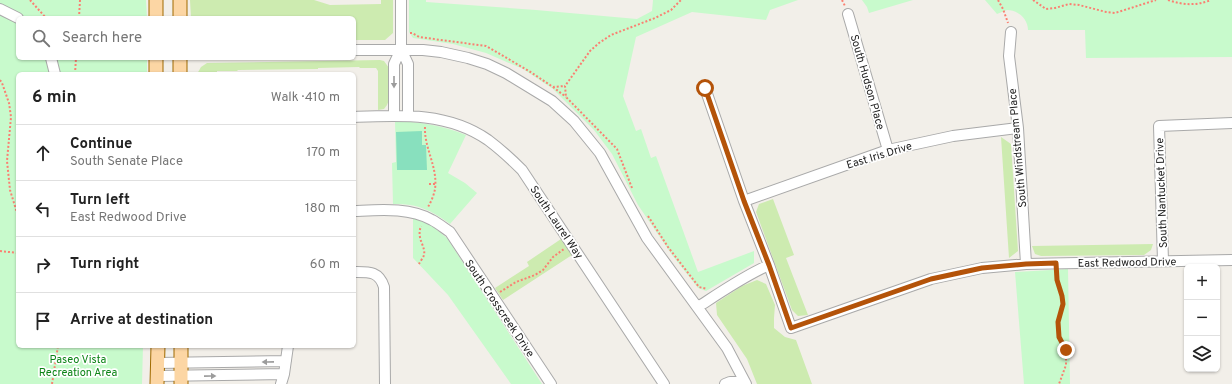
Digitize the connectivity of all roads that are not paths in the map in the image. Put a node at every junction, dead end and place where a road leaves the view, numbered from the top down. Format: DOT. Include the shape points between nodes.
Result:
graph roads {
  1 [pos="156,0"];
  2 [pos="180,0"];
  3 [pos="401,0"];
  4 [pos="0,9"];
  5 [pos="848,14"];
  6 [pos="156,16"];
  7 [pos="180,16"];
  8 [pos="16,17"];
  9 [pos="1011,32"];
  10 [pos="401,49"];
  11 [pos="356,50"];
  12 [pos="51,60"];
  13 [pos="156,60"];
  14 [pos="180,60"];
  15 [pos="54,72"];
  16 [pos="156,72"];
  17 [pos="180,72"];
  18 [pos="705,88"];
  19 [pos="394,116"];
  20 [pos="408,116"];
  21 [pos="356,117"];
  22 [pos="1232,124"];
  23 [pos="1018,128"];
  24 [pos="888,150"];
  25 [pos="744,201"];
  26 [pos="356,210"];
  27 [pos="1232,260"];
  28 [pos="1163,261"];
  29 [pos="1026,264"];
  30 [pos="769,265"];
  31 [pos="356,272"];
  32 [pos="698,307"];
  33 [pos="158,348"];
  34 [pos="182,348"];
  35 [pos="288,348"];
  36 [pos="286,361"];
  37 [pos="238,362"];
  38 [pos="181,374"];
  39 [pos="157,375"];
  40 [pos="238,375"];
  41 [pos="283,379"];
  42 [pos="745,383"];
  43 [pos="385,384"];
  44 [pos="550,384"];
  45 [pos="664,384"];
  46 [pos="725,384"];
  1 -- 6 [label="main road"];
  2 -- 7 [label="main road"];
  3 -- 10 [label="street"];
  4 -- 8 [label="street"];
  5 -- 24 [label="street, South Hudson Place"];
  9 -- 23 [label="street, South Windstream Place" via="1009,56"];
  10 -- 11 [label="street"];
  10 -- 19 [label="street, one-way" via="394,64"];
  10 -- 20 [label="street" via="408,64"];
  10 -- 32 [label="street" via="441,52 487,64 552,101 574,121 600,153 646,238"];
  12 -- 15 [label="street"];
  13 -- 16 [label="main road"];
  14 -- 17 [label="main road"];
  18 -- 25 [label="street"];
  19 -- 20 [label="street"];
  19 -- 21 [label="street"];
  20 -- 45 [label="street, South Laurel Way" via="436,118 462,126 504,152 522,170"];
  22 -- 28 [label="street, South Nantucket Drive" via="1159,126"];
  23 -- 24 [label="street, East Iris Drive" via="953,136"];
  23 -- 29 [label="street, South Windstream Place"];
  24 -- 25 [label="street, East Iris Drive"];
  25 -- 30 [label="street"];
  26 -- 44 [label="street, South Crosscreek Drive" via="412,212 432,219 450,232"];
  27 -- 28 [label="street, East Redwood Drive"];
  28 -- 29 [label="street, East Redwood Drive"];
  29 -- 30 [label="street, East Redwood Drive" via="982,268 931,279 791,328"];
  30 -- 32 [label="street"];
  31 -- 43 [label="street" via="377,275 384,288"];
  32 -- 42 [label="street" via="727,348"];
  33 -- 39 [label="main road"];
  34 -- 38 [label="main road"];
  35 -- 36 [label="street"];
  36 -- 37 [label="street, one-way"];
  36 -- 41 [label="street"];
  37 -- 38 [label="street"];
  37 -- 40 [label="street"];
  38 -- 39 [label="street"];
  38 -- 40 [label="street, one-way"];
  40 -- 41 [label="street"];
  42 -- 46 [label="street"];
}
